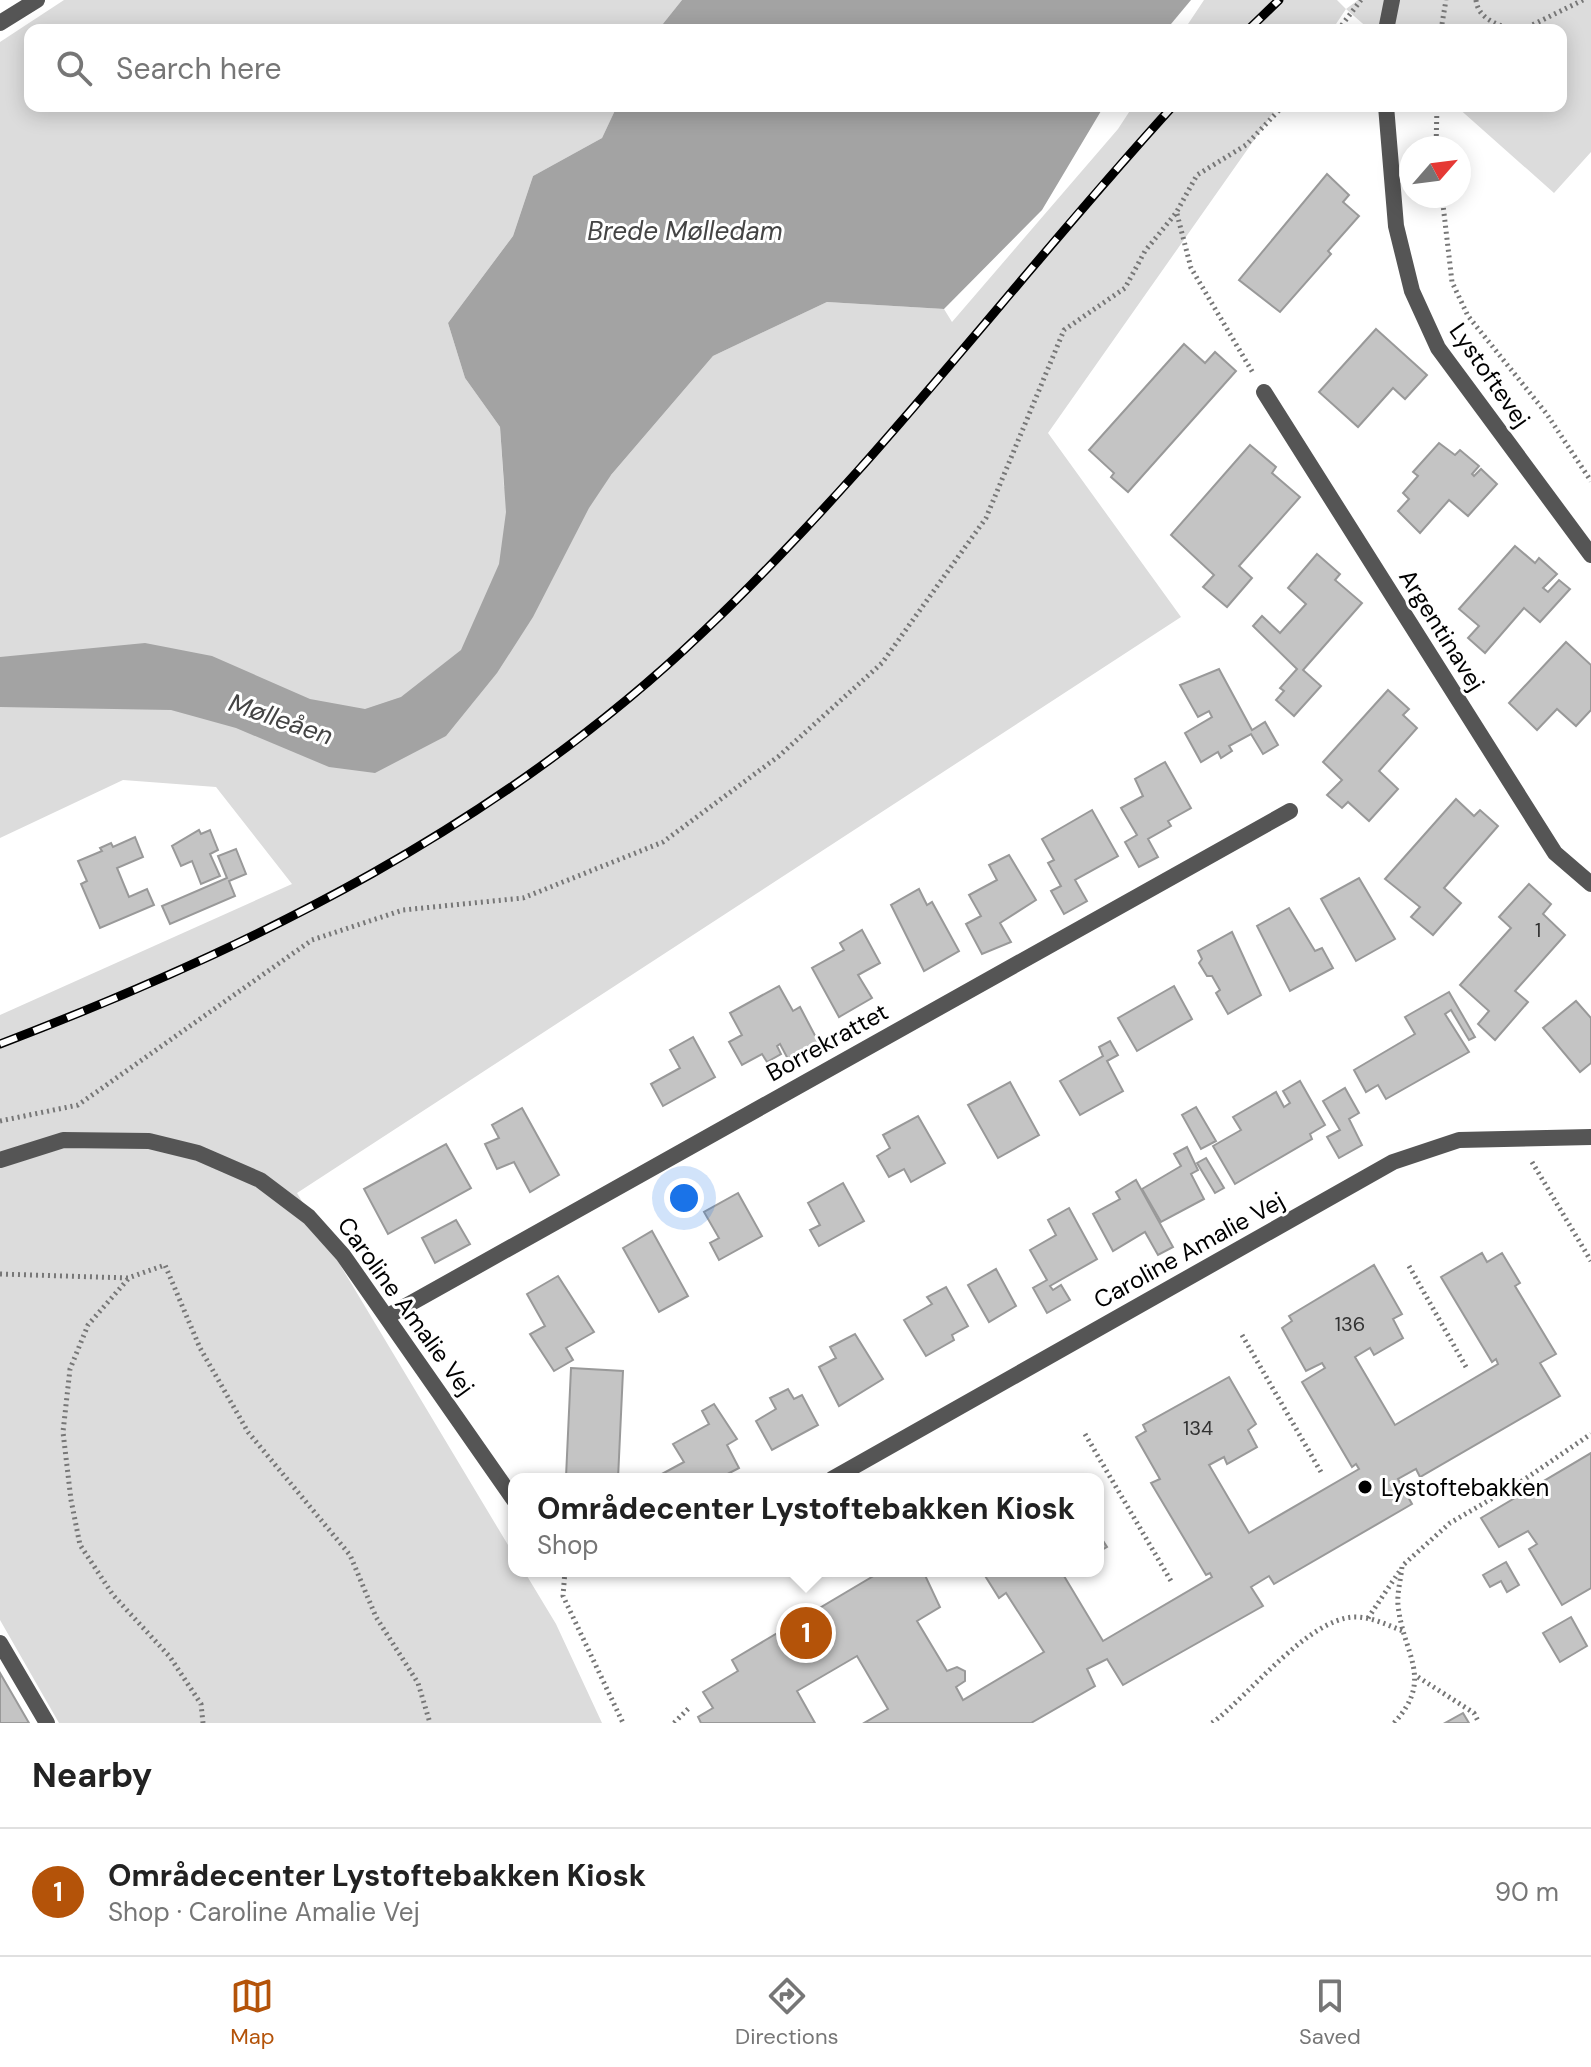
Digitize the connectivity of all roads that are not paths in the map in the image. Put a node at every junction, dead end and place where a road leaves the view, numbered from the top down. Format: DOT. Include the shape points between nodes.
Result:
graph roads {
  1 [pos="37,0"];
  2 [pos="1392,0"];
  3 [pos="0,23"];
  4 [pos="1387,24"];
  5 [pos="1386,112"];
  6 [pos="1264,392"];
  7 [pos="1591,555"];
  8 [pos="1290,811"];
  9 [pos="1591,884"];
  10 [pos="1591,1137"];
  11 [pos="0,1160"];
  12 [pos="388,1316"];
  13 [pos="843,1473"];
  14 [pos="508,1491"];
  15 [pos="0,1643"];
  16 [pos="47,1723"];
  1 -- 3 [label="street"];
  2 -- 4 [label="street"];
  5 -- 7 [label="street, Lystoftevej" via="1396,226 1418,305 1438,348"];
  6 -- 9 [label="street, Argentinavej" via="1555,853"];
  8 -- 12 [label="street, Borrekrattet"];
  10 -- 13 [label="street, Caroline Amalie Vej" via="1459,1140 1393,1162"];
  11 -- 12 [label="street, Caroline Amalie Vej" via="63,1140 149,1141 198,1153 260,1180 309,1217"];
  12 -- 14 [label="street, Caroline Amalie Vej"];
  15 -- 16 [label="street"];
}
